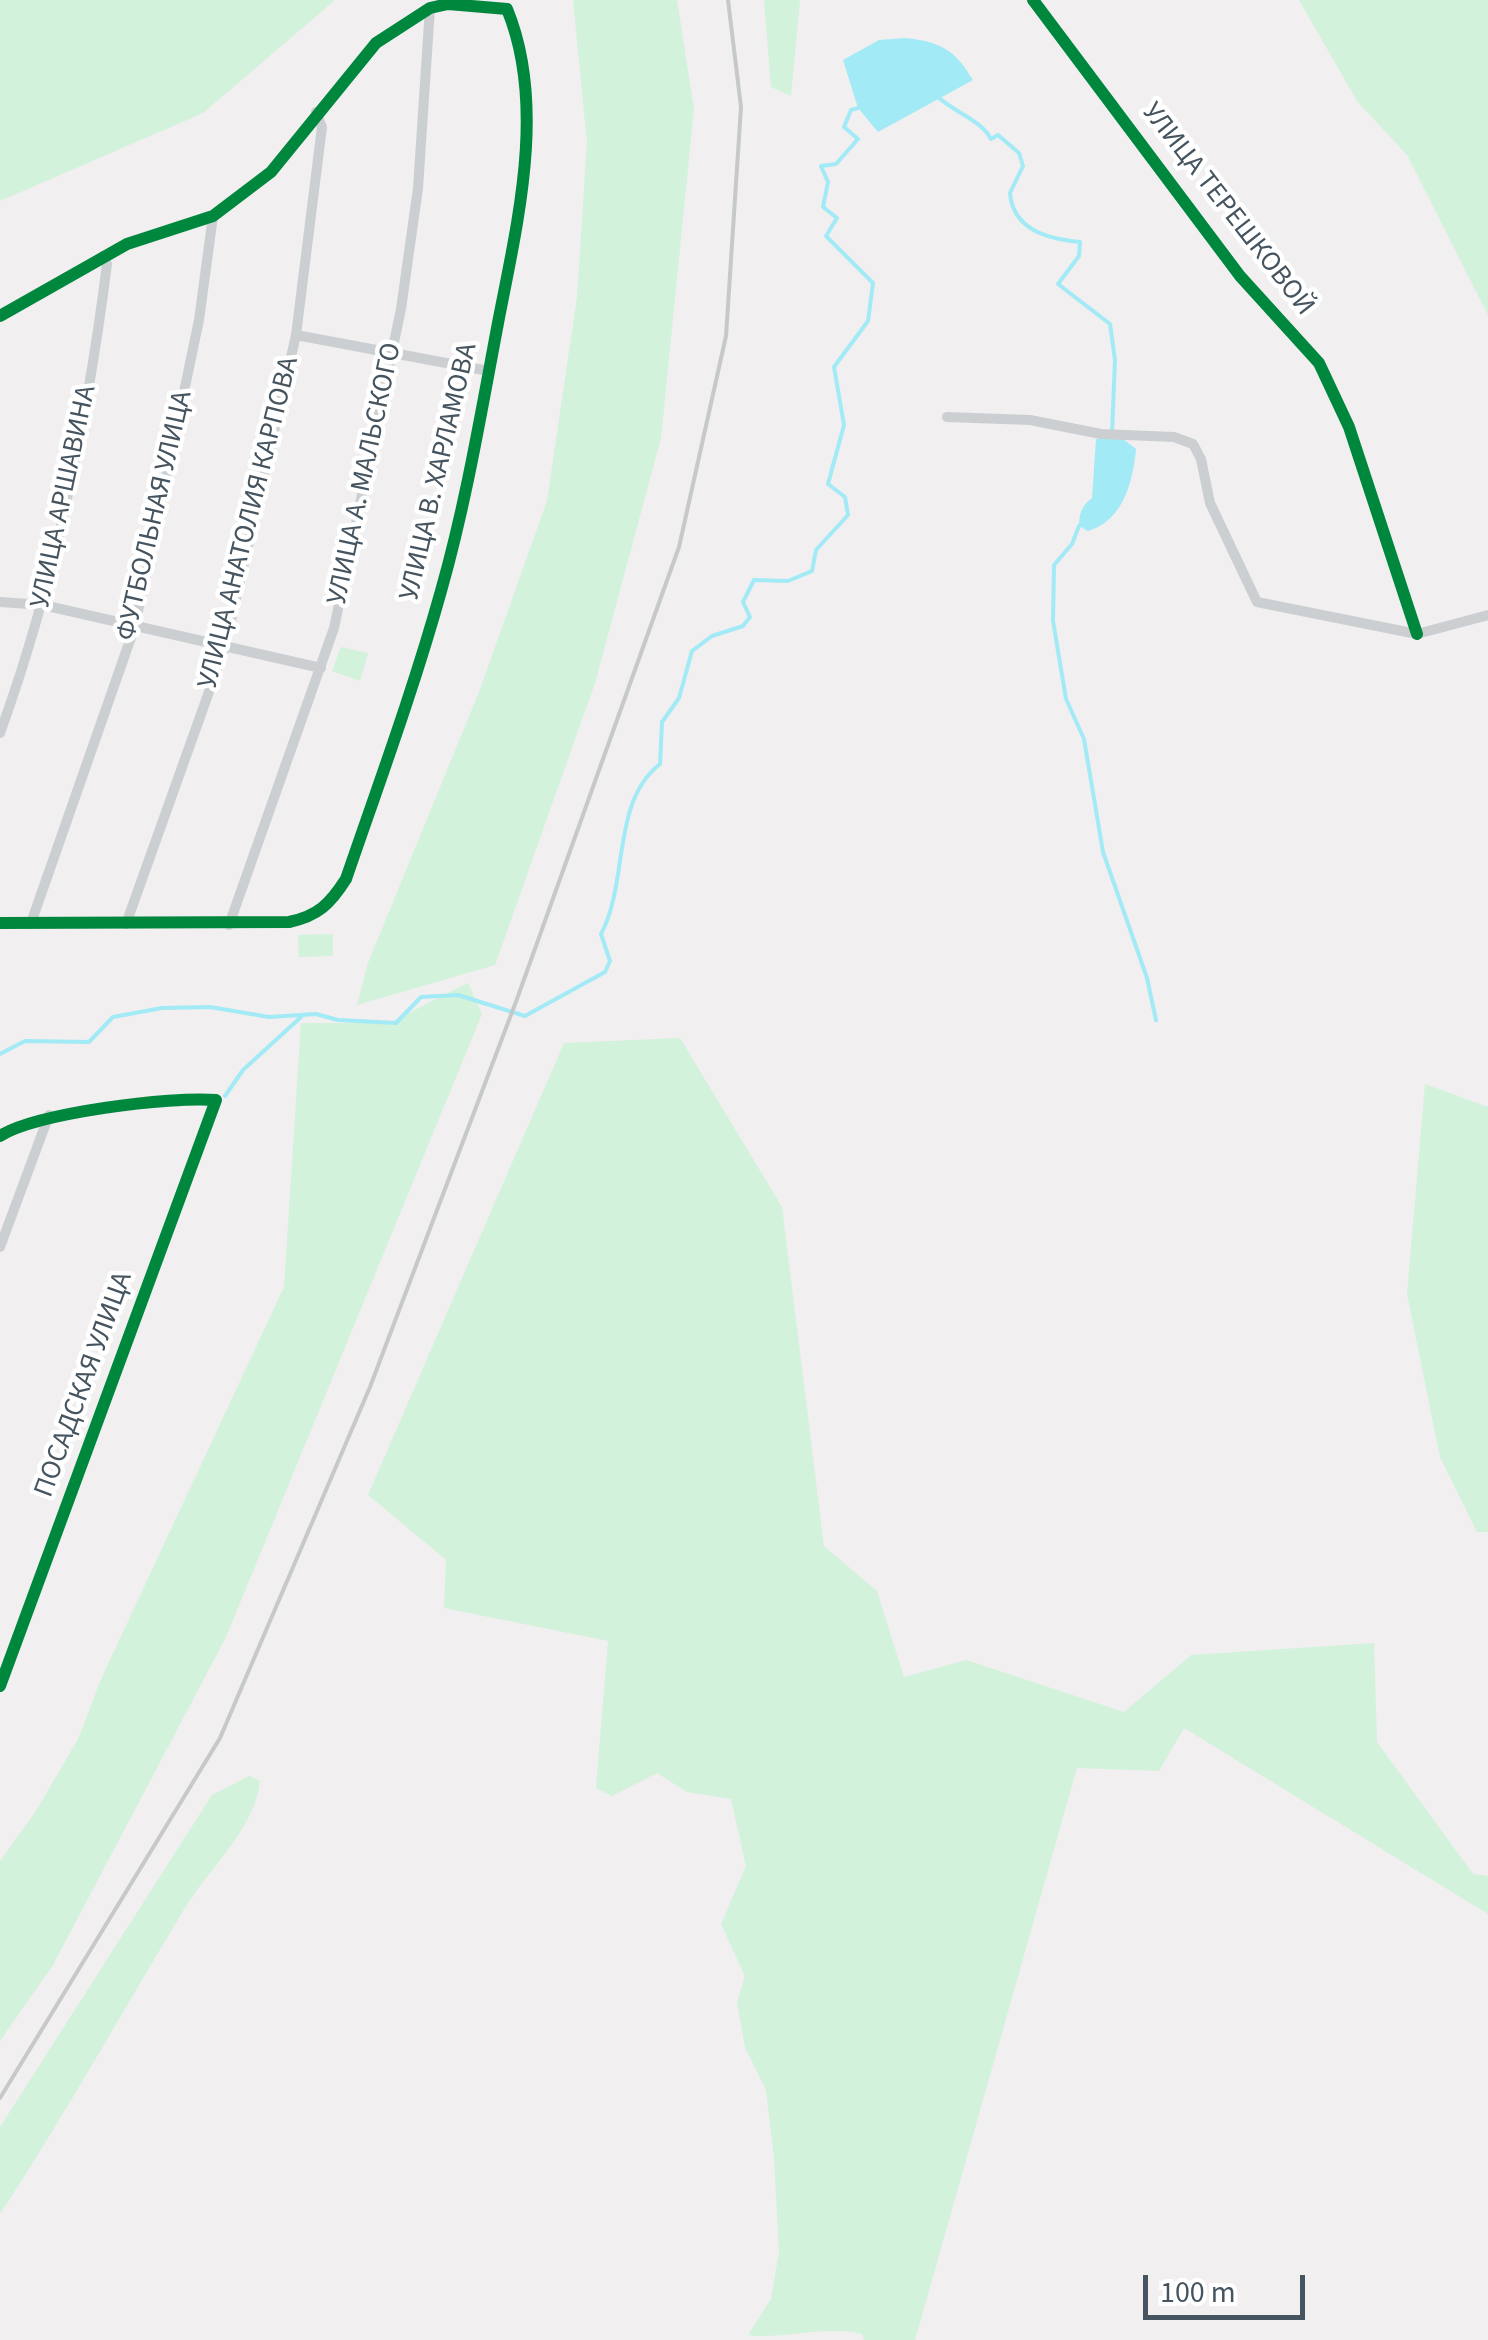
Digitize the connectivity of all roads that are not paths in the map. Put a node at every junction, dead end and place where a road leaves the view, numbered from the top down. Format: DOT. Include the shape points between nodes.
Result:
graph roads {
  1 [pos="1033,0"];
  2 [pos="430,8"];
  3 [pos="316,112"];
  4 [pos="213,216"];
  5 [pos="103,256"];
  6 [pos="0,316"];
  7 [pos="296,335"];
  8 [pos="391,354"];
  9 [pos="489,371"];
  10 [pos="947,418"];
  11 [pos="0,602"];
  12 [pos="42,605"];
  13 [pos="1488,615"];
  14 [pos="135,626"];
  15 [pos="1418,634"];
  16 [pos="224,647"];
  17 [pos="321,668"];
  18 [pos="0,733"];
  19 [pos="0,922"];
  20 [pos="31,923"];
  21 [pos="126,924"];
  22 [pos="229,924"];
  23 [pos="50,1115"];
  24 [pos="0,1136"];
  25 [pos="0,1248"];
  26 [pos="0,1686"];
  1 -- 15 [label="street, УЛИЦА ТЕРЕШКОВОЙ" via="1240,276 1320,363 1349,427"];
  2 -- 3 [label="street" via="376,43"];
  2 -- 8 [label="street, УЛИЦА А. МАЛЬСКОГО" via="418,188"];
  2 -- 9 [label="street, УЛИЦА В. ХАРЛАМОВА" via="507,8 513,22 524,181"];
  3 -- 4 [label="street" via="270,172"];
  3 -- 7 [label="street, УЛИЦА АНАТОЛИЯ КАРПОВА" via="322,127"];
  4 -- 5 [label="street"];
  4 -- 14 [label="street, ФУТБОЛЬНАЯ УЛИЦА" via="199,320"];
  5 -- 6 [label="street"];
  5 -- 12 [label="street, УЛИЦА АРШАВИНА" via="94,367"];
  7 -- 8 [label="street"];
  7 -- 16 [label="street, УЛИЦА АНАТОЛИЯ КАРПОВА"];
  8 -- 9 [label="street"];
  8 -- 17 [label="street, УЛИЦА А. МАЛЬСКОГО"];
  9 -- 22 [label="street, УЛИЦА В. ХАРЛАМОВА" via="441,590 346,879 311,917"];
  10 -- 15 [label="street" via="1030,420 1193,444 1210,503 1257,602"];
  11 -- 12 [label="street"];
  12 -- 14 [label="street"];
  12 -- 18 [label="street, УЛИЦА АРШАВИНА"];
  13 -- 15 [label="street"];
  14 -- 16 [label="street"];
  14 -- 20 [label="street, ФУТБОЛЬНАЯ УЛИЦА"];
  16 -- 17 [label="street"];
  16 -- 21 [label="street, УЛИЦА АНАТОЛИЯ КАРПОВА"];
  17 -- 22 [label="street, УЛИЦА А. МАЛЬСКОГО"];
  19 -- 20 [label="street, УЛИЦА В. ХАРЛАМОВА"];
  20 -- 21 [label="street, УЛИЦА В. ХАРЛАМОВА"];
  21 -- 22 [label="street, УЛИЦА В. ХАРЛАМОВА"];
  23 -- 24 [label="street"];
  23 -- 25 [label="street"];
  23 -- 26 [label="street, ПОСАДСКАЯ УЛИЦА" via="216,1100"];
}
